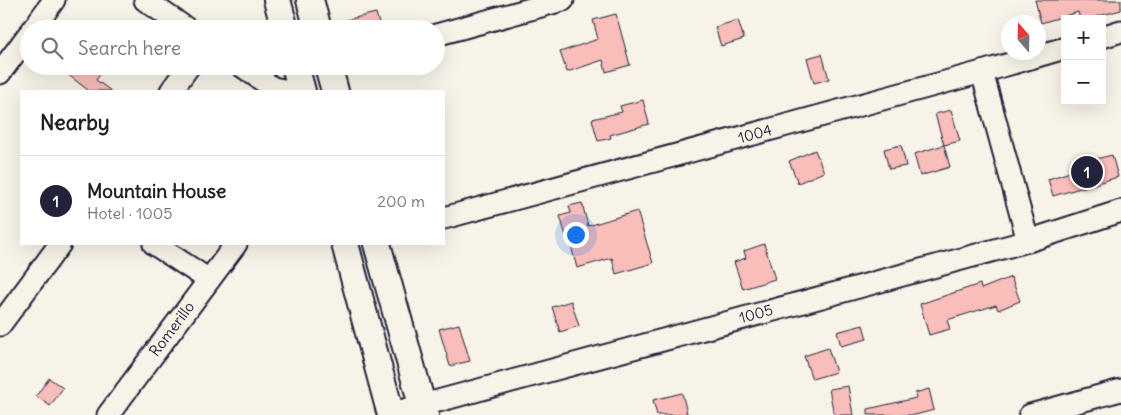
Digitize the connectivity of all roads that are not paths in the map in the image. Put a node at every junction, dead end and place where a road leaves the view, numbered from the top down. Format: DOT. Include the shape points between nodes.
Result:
graph roads {
  1 [pos="54,0"];
  2 [pos="145,0"];
  3 [pos="277,0"];
  4 [pos="310,0"];
  5 [pos="563,0"];
  6 [pos="40,20"];
  7 [pos="174,20"];
  8 [pos="283,20"];
  9 [pos="316,20"];
  10 [pos="1121,31"];
  11 [pos="445,33"];
  12 [pos="1106,36"];
  13 [pos="20,46"];
  14 [pos="1061,49"];
  15 [pos="0,72"];
  16 [pos="982,72"];
  17 [pos="183,75"];
  18 [pos="255,75"];
  19 [pos="331,75"];
  20 [pos="301,78"];
  21 [pos="172,90"];
  22 [pos="335,90"];
  23 [pos="1121,211"];
  24 [pos="445,218"];
  25 [pos="1028,241"];
  26 [pos="59,245"];
  27 [pos="156,245"];
  28 [pos="235,245"];
  29 [pos="345,245"];
  30 [pos="377,245"];
  31 [pos="209,280"];
  32 [pos="0,325"];
  33 [pos="1121,390"];
  34 [pos="423,410"];
  35 [pos="391,414"];
  36 [pos="108,415"];
  37 [pos="1030,415"];
  1 -- 6 [label="street"];
  2 -- 7 [label="street"];
  3 -- 8 [label="street"];
  4 -- 9 [label="street"];
  5 -- 11 [label="street"];
  10 -- 12 [label="street"];
  13 -- 15 [label="street"];
  14 -- 16 [label="street, 1004"];
  16 -- 24 [label="street, 1004"];
  16 -- 25 [label="street"];
  17 -- 21 [label="street"];
  18 -- 20 [label="street" via="273,88"];
  19 -- 22 [label="street"];
  23 -- 25 [label="street, 1005"];
  25 -- 34 [label="street, 1005"];
  26 -- 32 [label="street"];
  27 -- 31 [label="street"];
  28 -- 31 [label="street, Romerillo"];
  29 -- 35 [label="street"];
  30 -- 34 [label="street"];
  31 -- 36 [label="street, Romerillo"];
  33 -- 37 [label="street"];
  34 -- 35 [label="street, 1005"];
}
